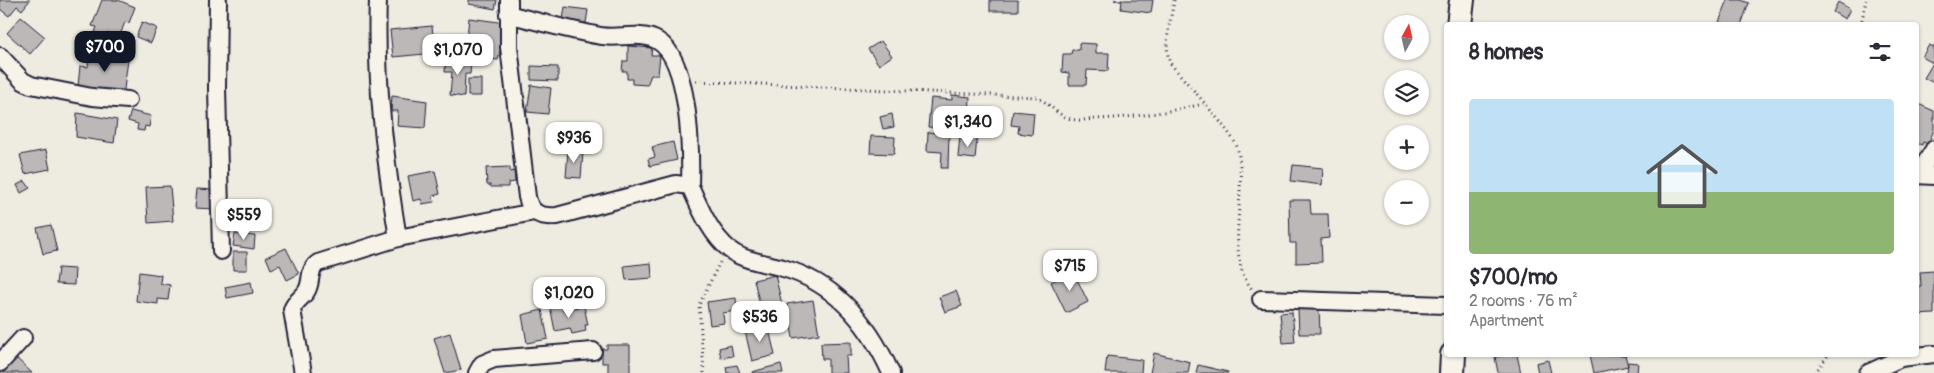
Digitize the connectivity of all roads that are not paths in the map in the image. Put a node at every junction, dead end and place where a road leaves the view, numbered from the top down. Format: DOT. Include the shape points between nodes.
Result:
graph roads {
  1 [pos="218,0"];
  2 [pos="378,0"];
  3 [pos="1462,0"];
  4 [pos="508,7"];
  5 [pos="1459,22"];
  6 [pos="0,56"];
  7 [pos="128,100"];
  8 [pos="1934,149"];
  9 [pos="1923,175"];
  10 [pos="690,186"];
  11 [pos="534,212"];
  12 [pos="398,238"];
  13 [pos="221,251"];
  14 [pos="1261,299"];
  15 [pos="1444,305"];
  16 [pos="22,338"];
  17 [pos="593,351"];
  18 [pos="1934,354"];
  19 [pos="1919,356"];
  20 [pos="1453,357"];
  21 [pos="1909,357"];
  22 [pos="0,363"];
  23 [pos="303,373"];
  24 [pos="477,373"];
  25 [pos="891,373"];
  26 [pos="1452,373"];
  27 [pos="1868,373"];
  1 -- 13 [label="street"];
  2 -- 12 [label="street" via="385,161"];
  3 -- 5 [label="street"];
  4 -- 10 [label="street" via="558,28 657,40 666,48 681,81 692,150"];
  4 -- 11 [label="street" via="509,47 527,197"];
  6 -- 7 [label="street" via="31,85 92,97"];
  8 -- 9 [label="street"];
  10 -- 11 [label="street" via="676,184 557,216 543,217"];
  10 -- 25 [label="street" via="714,232 727,248 742,257 807,275 840,298 870,333"];
  11 -- 12 [label="street"];
  12 -- 23 [label="street" via="324,260 313,267 308,289 292,310"];
  14 -- 15 [label="street"];
  16 -- 22 [label="street"];
  17 -- 24 [label="street" via="494,359 482,364"];
  18 -- 19 [label="street"];
  20 -- 26 [label="street"];
  21 -- 27 [label="street"];
}
